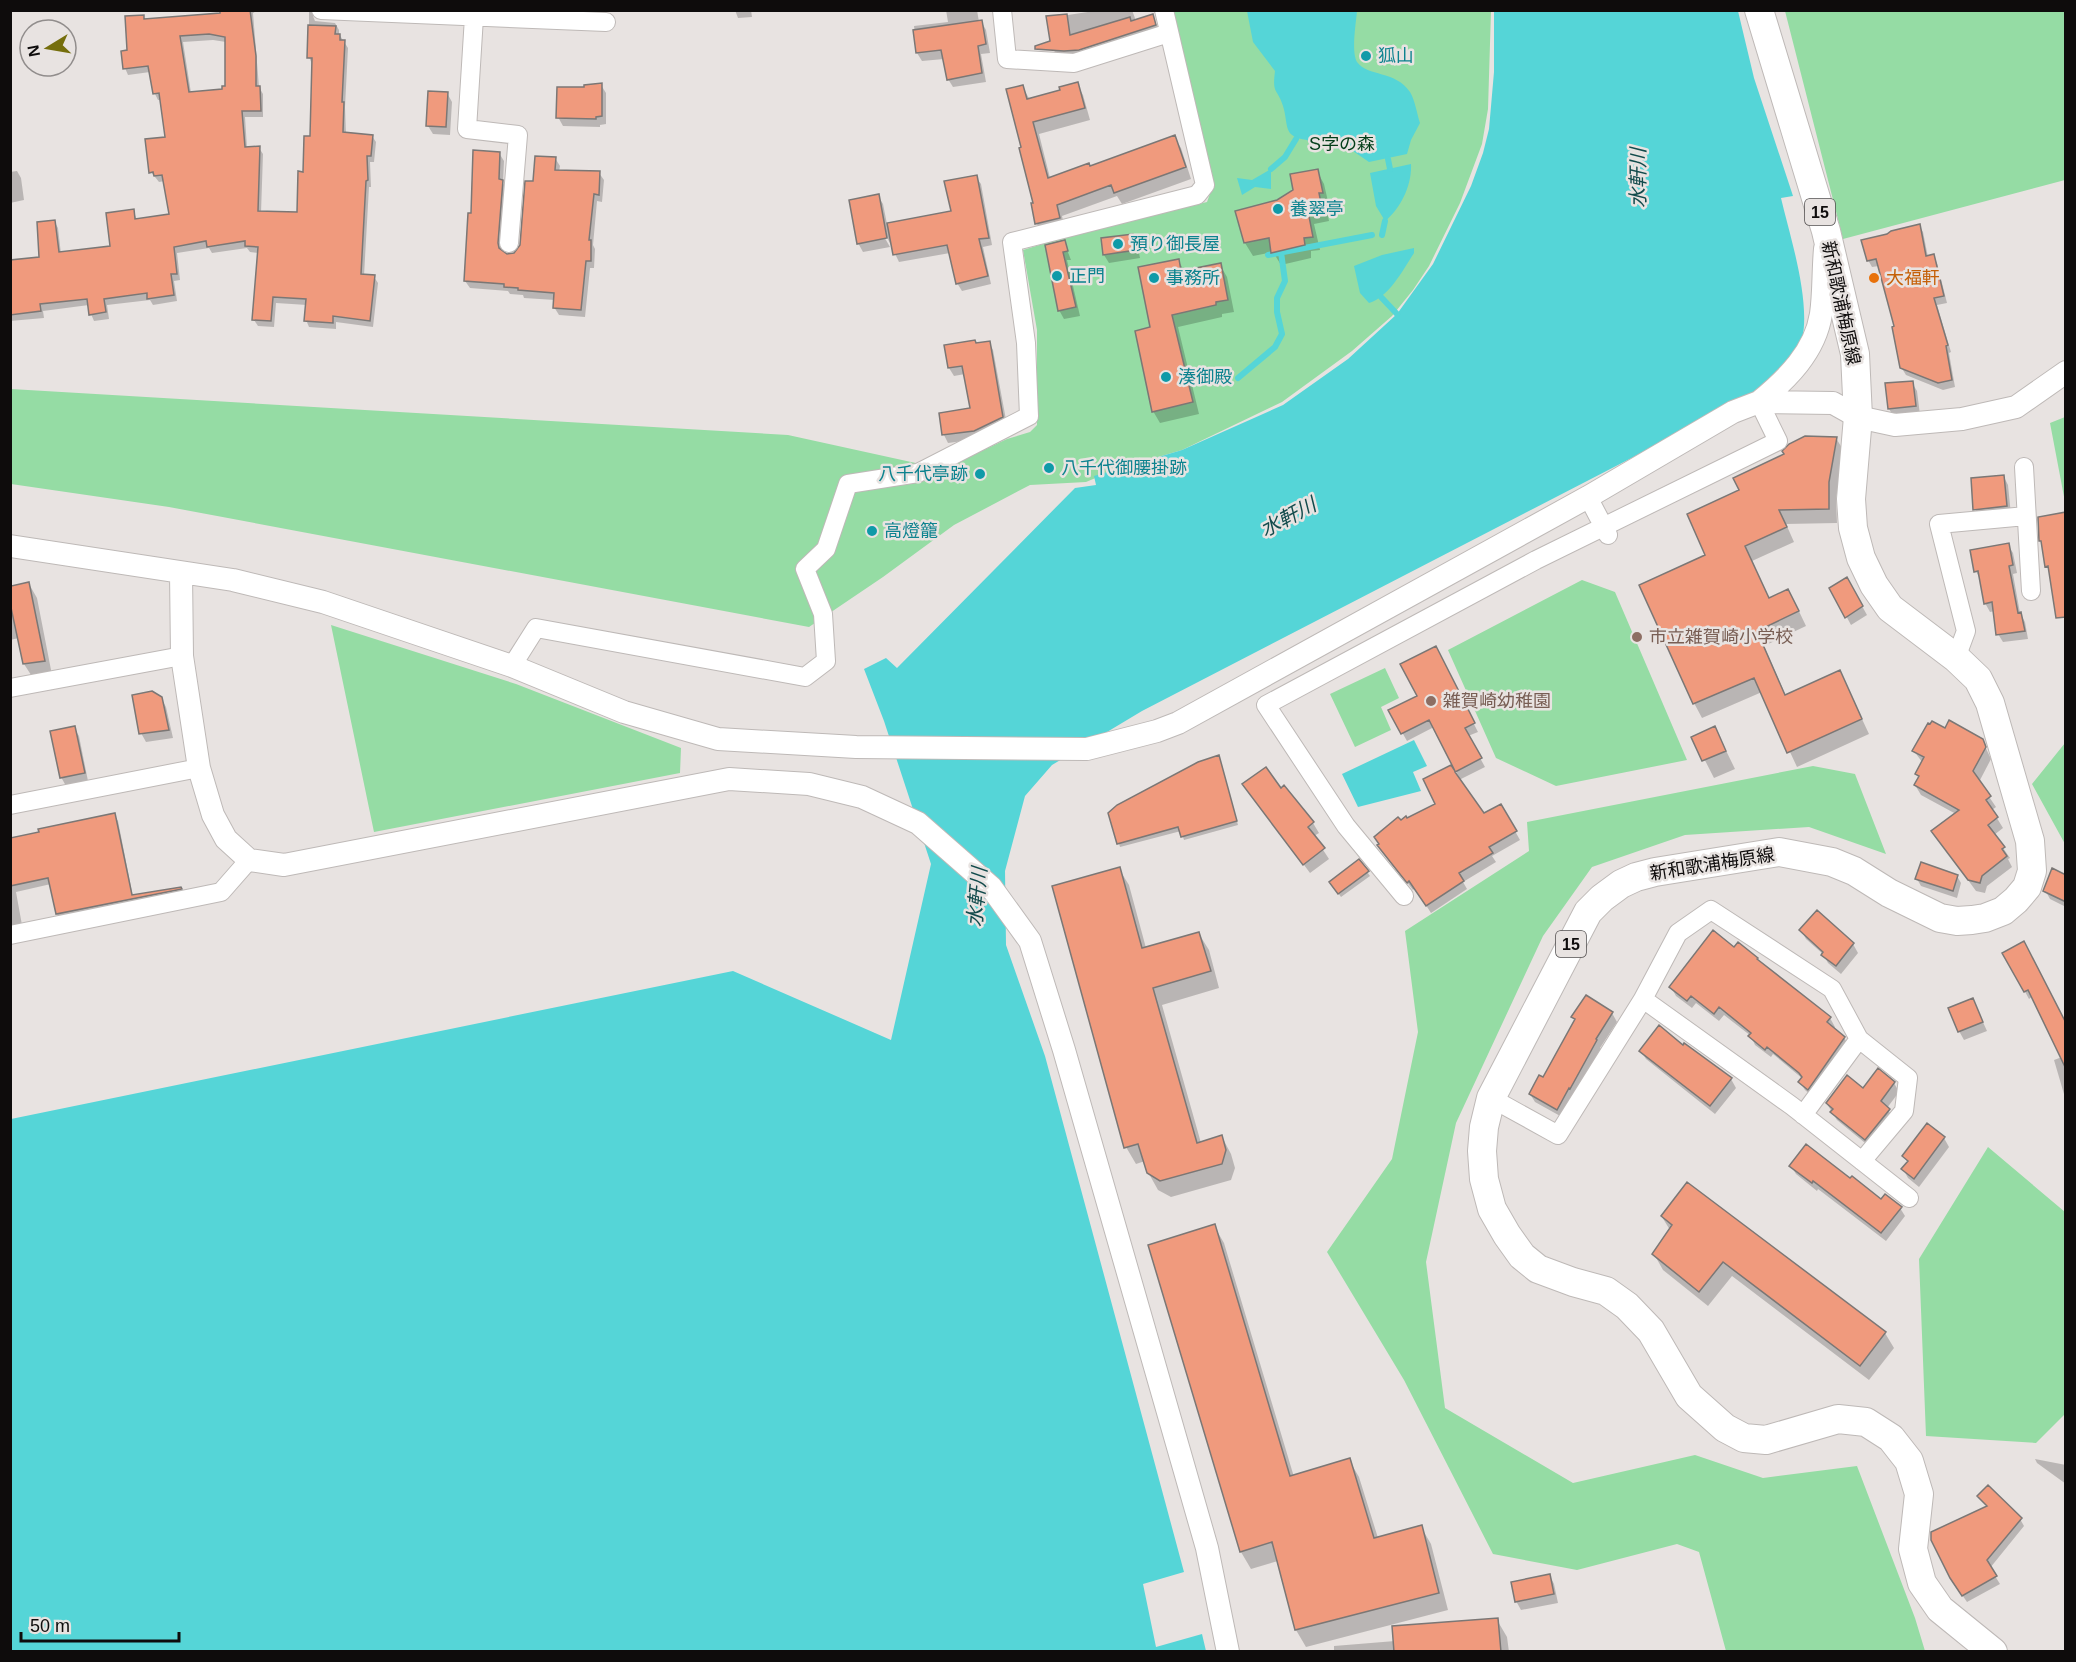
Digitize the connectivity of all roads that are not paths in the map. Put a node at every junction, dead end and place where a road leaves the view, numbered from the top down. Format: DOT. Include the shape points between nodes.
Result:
graph roads {
  1 [pos="321,10"];
  2 [pos="1002,10"];
  3 [pos="1164,10"];
  4 [pos="1760,10"];
  5 [pos="474,17"];
  6 [pos="606,22"];
  7 [pos="1169,33"];
  8 [pos="1826,231"];
  9 [pos="509,243"];
  10 [pos="2066,372"];
  11 [pos="1759,402"];
  12 [pos="1858,417"];
  13 [pos="2024,466"];
  14 [pos="1588,497"];
  15 [pos="2026,516"];
  16 [pos="1606,531"];
  17 [pos="10,546"];
  18 [pos="41,551"];
  19 [pos="10,557"];
  20 [pos="181,573"];
  21 [pos="2031,591"];
  22 [pos="182,656"];
  23 [pos="1956,658"];
  24 [pos="512,666"];
  25 [pos="10,688"];
  26 [pos="199,768"];
  27 [pos="10,805"];
  28 [pos="249,860"];
  29 [pos="1404,896"];
  30 [pos="10,935"];
  31 [pos="1643,999"];
  32 [pos="1859,1039"];
  33 [pos="1491,1098"];
  34 [pos="1803,1115"];
  35 [pos="1862,1161"];
  36 [pos="1908,1198"];
  37 [pos="1228,1652"];
  38 [pos="1993,1652"];
  1 -- 5 [label="street"];
  2 -- 7 [label="street" via="1007,59 1074,63"];
  3 -- 7 [label="street"];
  4 -- 8 [label="main road, 新和歌浦梅原線 / 15"];
  5 -- 6 [label="street"];
  5 -- 9 [label="street" via="467,129 518,135"];
  7 -- 24 [label="street" via="1205,185 1197,195 1012,242 1026,343 1029,416 918,473 848,484 826,549 806,569 823,614 826,661 806,677 536,628"];
  8 -- 11 [label="street" via="1821,315 1807,354 1783,383"];
  8 -- 12 [label="main road, 新和歌浦梅原線 / 15" via="1855,354"];
  10 -- 12 [label="street" via="2016,407 1962,419 1895,425"];
  11 -- 12 [label="street" via="1833,403"];
  11 -- 14 [label="street" via="1733,412"];
  11 -- 16 [label="street" via="1778,441"];
  12 -- 23 [label="main road, 新和歌浦梅原線 / 15" via="1851,499 1861,558 1890,608"];
  13 -- 15 [label="street"];
  14 -- 16 [label="street"];
  14 -- 24 [label="street" via="1178,723 1087,749 856,747 718,739 624,712"];
  15 -- 21 [label="street"];
  15 -- 23 [label="street" via="1939,524 1966,631"];
  16 -- 29 [label="street" via="1266,705 1346,826"];
  17 -- 18 [label="street"];
  18 -- 19 [label="street"];
  18 -- 20 [label="street"];
  20 -- 22 [label="street"];
  20 -- 24 [label="street" via="233,580 323,602"];
  22 -- 25 [label="street"];
  22 -- 26 [label="street"];
  23 -- 33 [label="main road, 新和歌浦梅原線 / 15" via="1977,679 1990,703 2030,841 2032,871 2016,900 1985,918 1940,918 1854,871 1821,859 1779,852 1636,877 1621,884 1588,912"];
  26 -- 27 [label="street"];
  26 -- 28 [label="street" via="213,815 226,839"];
  28 -- 30 [label="street" via="221,892"];
  28 -- 37 [label="street" via="285,865 729,779 809,784 862,797 918,823 991,887 1030,942 1207,1548"];
  31 -- 32 [label="street" via="1678,933 1711,910 1832,989"];
  31 -- 33 [label="street" via="1558,1135"];
  31 -- 34 [label="street"];
  32 -- 34 [label="street"];
  32 -- 35 [label="street" via="1908,1078 1905,1111"];
  33 -- 38 [label="main road, 新和歌浦梅原線 / 15" via="1484,1127 1484,1179 1492,1209 1522,1256 1538,1269 1606,1291 1627,1306 1651,1331 1689,1396 1725,1428 1744,1438 1766,1440 1838,1419 1866,1422 1891,1438 1909,1461 1919,1494 1913,1549 1922,1583 1940,1609"];
  34 -- 35 [label="street"];
  35 -- 36 [label="street"];
}
